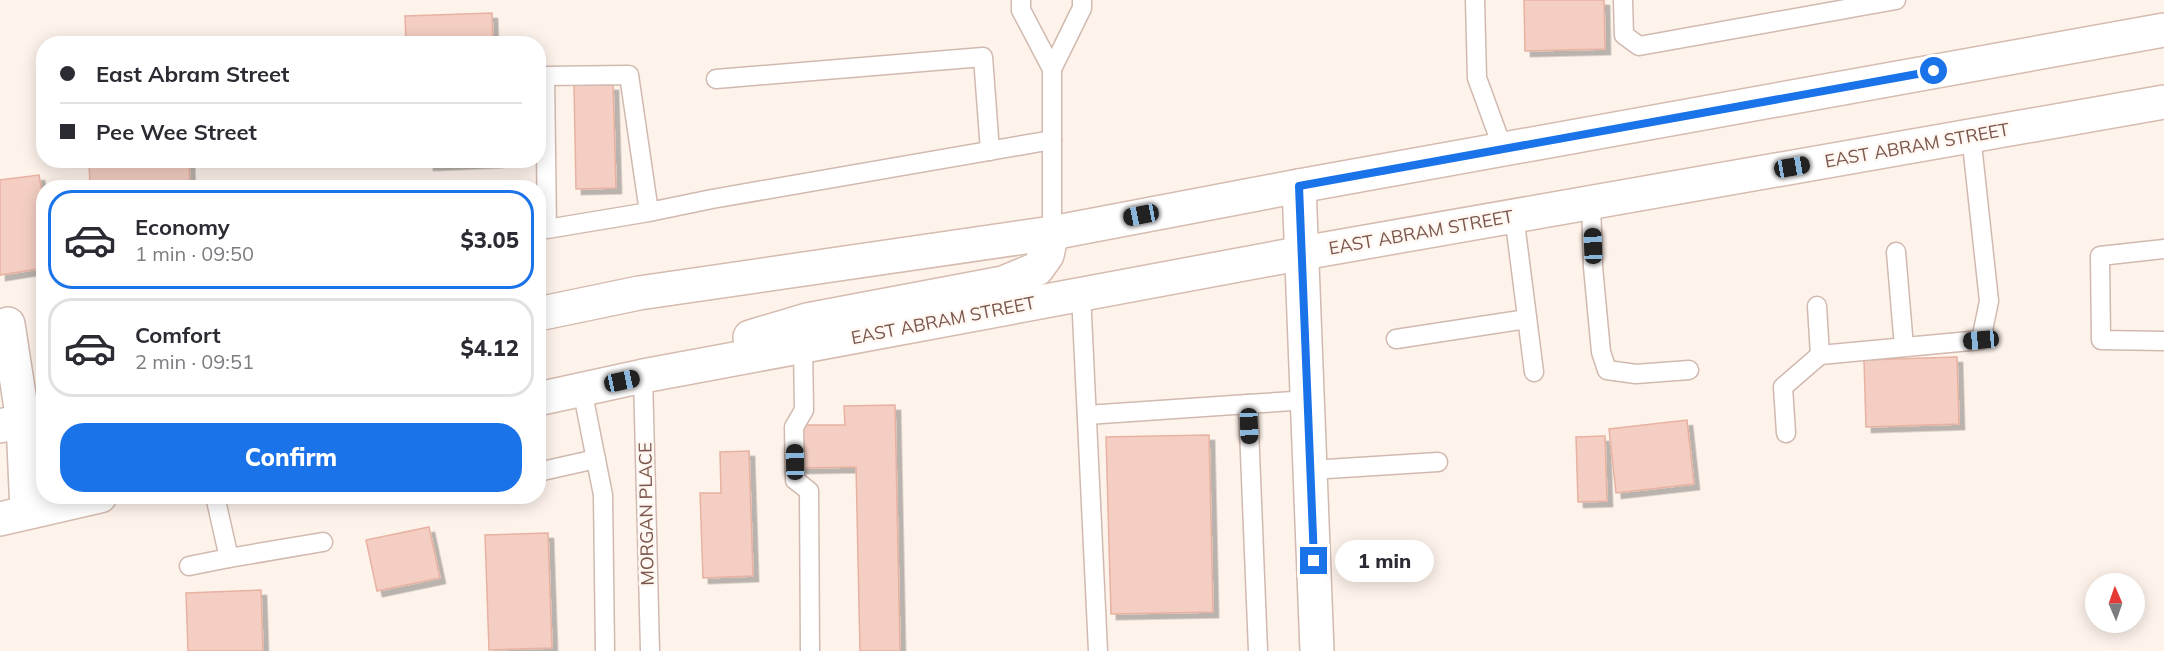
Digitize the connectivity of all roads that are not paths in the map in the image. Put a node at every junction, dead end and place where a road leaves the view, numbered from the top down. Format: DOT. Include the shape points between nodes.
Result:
graph roads {
  1 [pos="1021,0"];
  2 [pos="1082,0"];
  3 [pos="1475,0"];
  4 [pos="1623,0"];
  5 [pos="1896,0"];
  6 [pos="2164,30"];
  7 [pos="1052,69"];
  8 [pos="546,76"];
  9 [pos="716,79"];
  10 [pos="2164,102"];
  11 [pos="1971,135"];
  12 [pos="1052,140"];
  13 [pos="1503,149"];
  14 [pos="990,151"];
  15 [pos="546,152"];
  16 [pos="1299,186"];
  17 [pos="1591,202"];
  18 [pos="649,212"];
  19 [pos="1514,215"];
  20 [pos="1052,233"];
  21 [pos="2164,249"];
  22 [pos="1896,252"];
  23 [pos="1303,253"];
  24 [pos="1081,294"];
  25 [pos="1817,306"];
  26 [pos="546,312"];
  27 [pos="1527,319"];
  28 [pos="8,324"];
  29 [pos="1396,339"];
  30 [pos="2164,341"];
  31 [pos="803,346"];
  32 [pos="1904,347"];
  33 [pos="1820,355"];
  34 [pos="693,367"];
  35 [pos="1689,370"];
  36 [pos="1534,372"];
  37 [pos="643,376"];
  38 [pos="582,389"];
  39 [pos="546,397"];
  40 [pos="1308,400"];
  41 [pos="1248,404"];
  42 [pos="1087,415"];
  43 [pos="22,421"];
  44 [pos="1786,433"];
  45 [pos="596,459"];
  46 [pos="1438,462"];
  47 [pos="546,470"];
  48 [pos="1311,470"];
  49 [pos="66,504"];
  50 [pos="217,504"];
  51 [pos="14,516"];
  52 [pos="323,542"];
  53 [pos="229,558"];
  54 [pos="189,566"];
  55 [pos="605,651"];
  56 [pos="650,651"];
  57 [pos="810,651"];
  58 [pos="1098,651"];
  59 [pos="1258,651"];
  60 [pos="1317,651"];
  1 -- 7 [label="lane" via="1021,10"];
  2 -- 7 [label="lane" via="1082,8"];
  3 -- 13 [label="lane" via="1477,78"];
  4 -- 5 [label="lane" via="1624,35 1639,46"];
  6 -- 13 [label="main road"];
  7 -- 12 [label="lane"];
  8 -- 18 [label="lane" via="630,75"];
  9 -- 14 [label="lane" via="984,57"];
  10 -- 11 [label="main road, EAST ABRAM STREET"];
  11 -- 17 [label="main road, EAST ABRAM STREET"];
  11 -- 32 [label="lane" via="1989,301 1981,340"];
  12 -- 14 [label="lane"];
  12 -- 20 [label="lane"];
  13 -- 16 [label="main road"];
  14 -- 18 [label="lane"];
  15 -- 18 [label="lane" via="547,229"];
  16 -- 20 [label="main road"];
  16 -- 23 [label="main road"];
  17 -- 19 [label="main road, EAST ABRAM STREET"];
  17 -- 35 [label="lane" via="1601,352 1607,370 1636,374"];
  19 -- 23 [label="main road, EAST ABRAM STREET"];
  19 -- 27 [label="lane"];
  20 -- 26 [label="main road" via="639,293"];
  20 -- 34 [label="main road" via="1043,263 1020,277 807,320 746,338"];
  21 -- 30 [label="lane" via="2100,256 2101,340"];
  22 -- 32 [label="lane"];
  23 -- 24 [label="main road, EAST ABRAM STREET"];
  23 -- 40 [label="main road"];
  24 -- 31 [label="main road, EAST ABRAM STREET"];
  24 -- 42 [label="lane"];
  25 -- 33 [label="lane"];
  27 -- 29 [label="lane"];
  27 -- 36 [label="lane"];
  28 -- 43 [label="main road"];
  31 -- 34 [label="main road, EAST ABRAM STREET"];
  31 -- 57 [label="lane" via="804,410 794,427 794,437 795,480 809,491"];
  32 -- 33 [label="lane"];
  33 -- 44 [label="lane" via="1783,387"];
  34 -- 37 [label="main road, EAST ABRAM STREET"];
  37 -- 38 [label="main road, EAST ABRAM STREET"];
  37 -- 56 [label="lane, MORGAN PLACE"];
  38 -- 39 [label="main road, EAST ABRAM STREET"];
  38 -- 45 [label="lane"];
  40 -- 41 [label="lane"];
  40 -- 48 [label="main road"];
  41 -- 42 [label="lane"];
  41 -- 59 [label="lane"];
  42 -- 58 [label="lane"];
  43 -- 51 [label="main road"];
  45 -- 47 [label="lane"];
  45 -- 55 [label="lane" via="603,495"];
  46 -- 48 [label="lane"];
  48 -- 60 [label="main road"];
  49 -- 51 [label="main road"];
  50 -- 53 [label="lane"];
  52 -- 53 [label="lane"];
  53 -- 54 [label="lane"];
}
